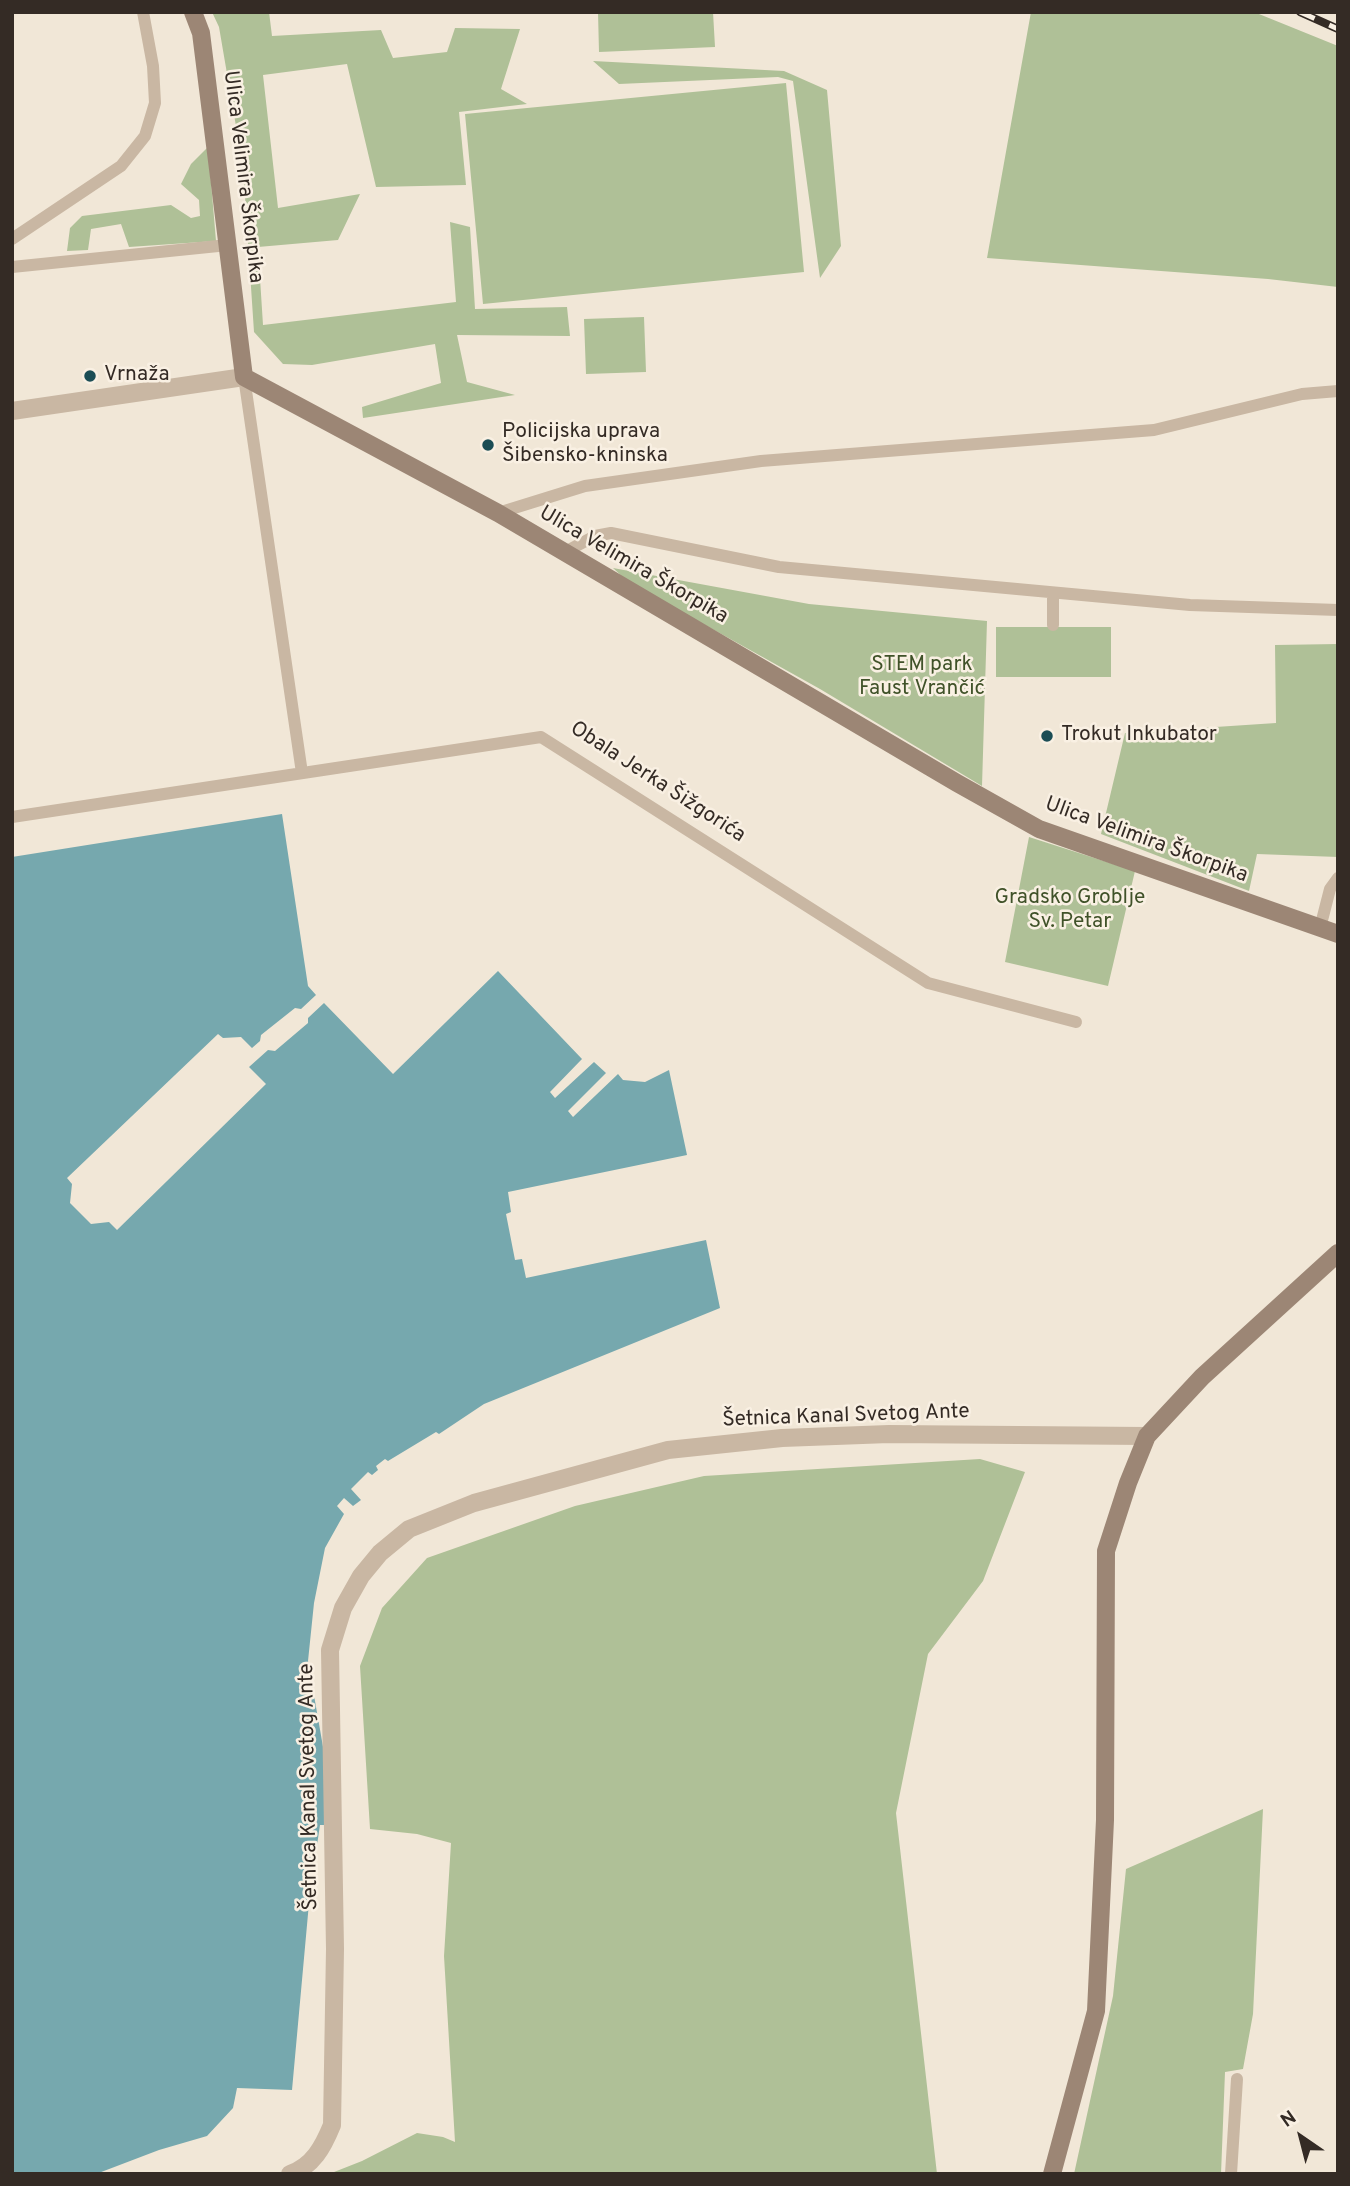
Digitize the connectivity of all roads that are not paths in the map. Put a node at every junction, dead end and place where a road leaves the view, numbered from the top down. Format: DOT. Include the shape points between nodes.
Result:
graph roads {
  1 [pos="143,12"];
  2 [pos="193,12"];
  3 [pos="12,239"];
  4 [pos="228,245"];
  5 [pos="12,267"];
  6 [pos="244,377"];
  7 [pos="1338,391"];
  8 [pos="12,411"];
  9 [pos="498,513"];
  10 [pos="565,552"];
  11 [pos="1053,593"];
  12 [pos="1338,611"];
  13 [pos="1053,625"];
  14 [pos="302,773"];
  15 [pos="12,817"];
  16 [pos="1338,878"];
  17 [pos="1320,928"];
  18 [pos="1338,934"];
  19 [pos="1076,1022"];
  20 [pos="1338,1253"];
  21 [pos="1147,1436"];
  22 [pos="1237,2078"];
  23 [pos="290,2174"];
  24 [pos="1052,2174"];
  25 [pos="1231,2174"];
  1 -- 3 [label="lane" via="155,103 145,135 121,166"];
  2 -- 4 [label="street, Ulica Velimira Škorpika" via="201,33"];
  4 -- 5 [label="lane"];
  4 -- 6 [label="street, Ulica Velimira Škorpika"];
  6 -- 8 [label="street"];
  6 -- 9 [label="street, Ulica Velimira Škorpika"];
  6 -- 14 [label="lane"];
  7 -- 9 [label="lane" via="1302,394 1154,430 761,461 585,486"];
  9 -- 10 [label="street, Ulica Velimira Škorpika"];
  10 -- 11 [label="lane" via="611,533 779,566"];
  10 -- 17 [label="street, Ulica Velimira Škorpika" via="1039,829"];
  11 -- 12 [label="lane"];
  11 -- 13 [label="lane"];
  14 -- 15 [label="lane, Obala Jerka Šižgorića"];
  14 -- 19 [label="lane, Obala Jerka Šižgorića" via="541,737 928,983"];
  16 -- 17 [label="lane" via="1330,889"];
  17 -- 18 [label="street, Ulica Velimira Škorpika"];
  20 -- 21 [label="street" via="1202,1377"];
  21 -- 23 [label="street, Šetnica Kanal Svetog Ante" via="889,1434 782,1438 668,1450 474,1503 409,1529 380,1553 343,1608 330,1650 335,1948 332,2126 322,2148 303,2169"];
  21 -- 24 [label="street" via="1106,1551 1105,1820 1096,2011"];
  22 -- 25 [label="lane"];
}
